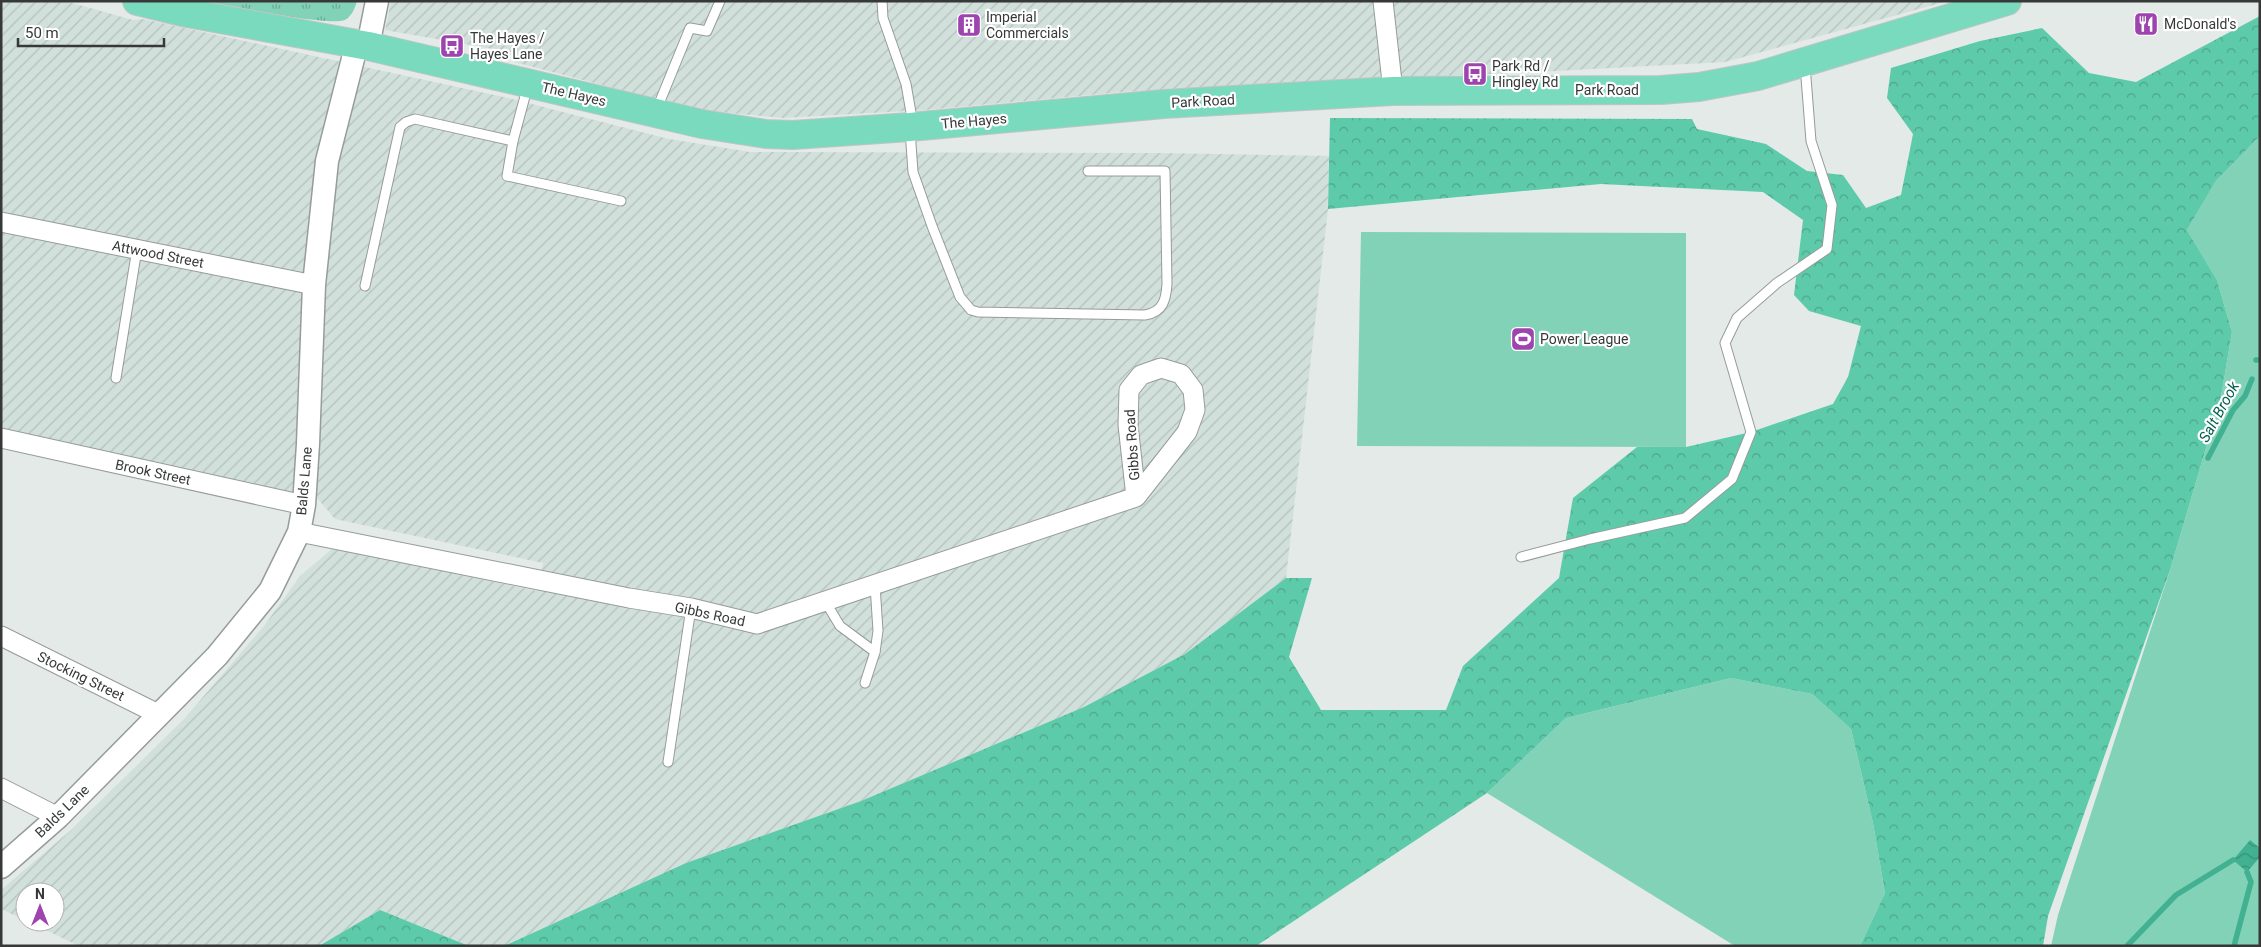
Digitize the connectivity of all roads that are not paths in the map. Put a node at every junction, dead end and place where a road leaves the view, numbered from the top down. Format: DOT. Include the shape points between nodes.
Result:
graph roads {
  1 [pos="137,1"];
  2 [pos="377,1"];
  3 [pos="720,1"];
  4 [pos="882,1"];
  5 [pos="1383,1"];
  6 [pos="2007,1"];
  7 [pos="363,44"];
  8 [pos="1805,62"];
  9 [pos="529,83"];
  10 [pos="1393,91"];
  11 [pos="654,114"];
  12 [pos="1016,117"];
  13 [pos="912,127"];
  14 [pos="513,140"];
  15 [pos="1088,171"];
  16 [pos="621,201"];
  17 [pos="1,222"];
  18 [pos="137,250"];
  19 [pos="314,285"];
  20 [pos="364,286"];
  21 [pos="116,378"];
  22 [pos="1,438"];
  23 [pos="1136,497"];
  24 [pos="304,505"];
  25 [pos="299,532"];
  26 [pos="1521,557"];
  27 [pos="875,585"];
  28 [pos="825,601"];
  29 [pos="691,608"];
  30 [pos="1,636"];
  31 [pos="875,652"];
  32 [pos="865,683"];
  33 [pos="160,715"];
  34 [pos="668,762"];
  35 [pos="1,788"];
  36 [pos="58,817"];
  37 [pos="1,867"];
  1 -- 7 [label="highway, The Hayes"];
  2 -- 7 [label="street, Balds Lane"];
  3 -- 11 [label="lane" via="707,31 690,28"];
  4 -- 13 [label="lane" via="883,18 906,84"];
  5 -- 10 [label="street"];
  6 -- 8 [label="highway, Park Road"];
  7 -- 9 [label="highway, The Hayes"];
  7 -- 19 [label="street, Balds Lane" via="327,161"];
  8 -- 10 [label="highway, Park Road" via="1758,76 1661,90"];
  8 -- 26 [label="lane" via="1811,141 1832,205 1827,248 1777,283 1737,318 1725,343 1751,432 1732,479 1685,518"];
  9 -- 11 [label="highway, The Hayes"];
  9 -- 14 [label="lane"];
  10 -- 12 [label="highway, Park Road" via="1164,104"];
  11 -- 13 [label="highway, The Hayes" via="766,134"];
  12 -- 13 [label="highway, The Hayes"];
  13 -- 15 [label="lane" via="913,172 932,226 960,298 971,310 978,312 1145,315 1160,309 1167,284 1165,171"];
  14 -- 16 [label="lane" via="507,176"];
  14 -- 20 [label="lane" via="415,119 400,127"];
  17 -- 18 [label="street, Attwood Street"];
  18 -- 19 [label="street, Attwood Street"];
  18 -- 21 [label="lane"];
  19 -- 24 [label="street, Balds Lane"];
  22 -- 24 [label="street, Brook Street"];
  23 -- 23 [label="street, Gibbs Road" via="1187,432 1195,410 1193,390 1181,374 1161,368 1140,375 1130,390 1128,425"];
  23 -- 27 [label="street, Gibbs Road"];
  24 -- 25 [label="street, Balds Lane"];
  25 -- 29 [label="street, Gibbs Road"];
  25 -- 33 [label="street, Balds Lane" via="270,591 217,656"];
  27 -- 28 [label="street, Gibbs Road"];
  27 -- 31 [label="lane" via="878,631"];
  28 -- 29 [label="street, Gibbs Road" via="757,624"];
  28 -- 31 [label="lane" via="840,626"];
  29 -- 34 [label="lane"];
  30 -- 33 [label="street, Stocking Street"];
  31 -- 32 [label="lane"];
  33 -- 36 [label="street, Balds Lane"];
  35 -- 36 [label="street"];
  36 -- 37 [label="street, Balds Lane"];
}
